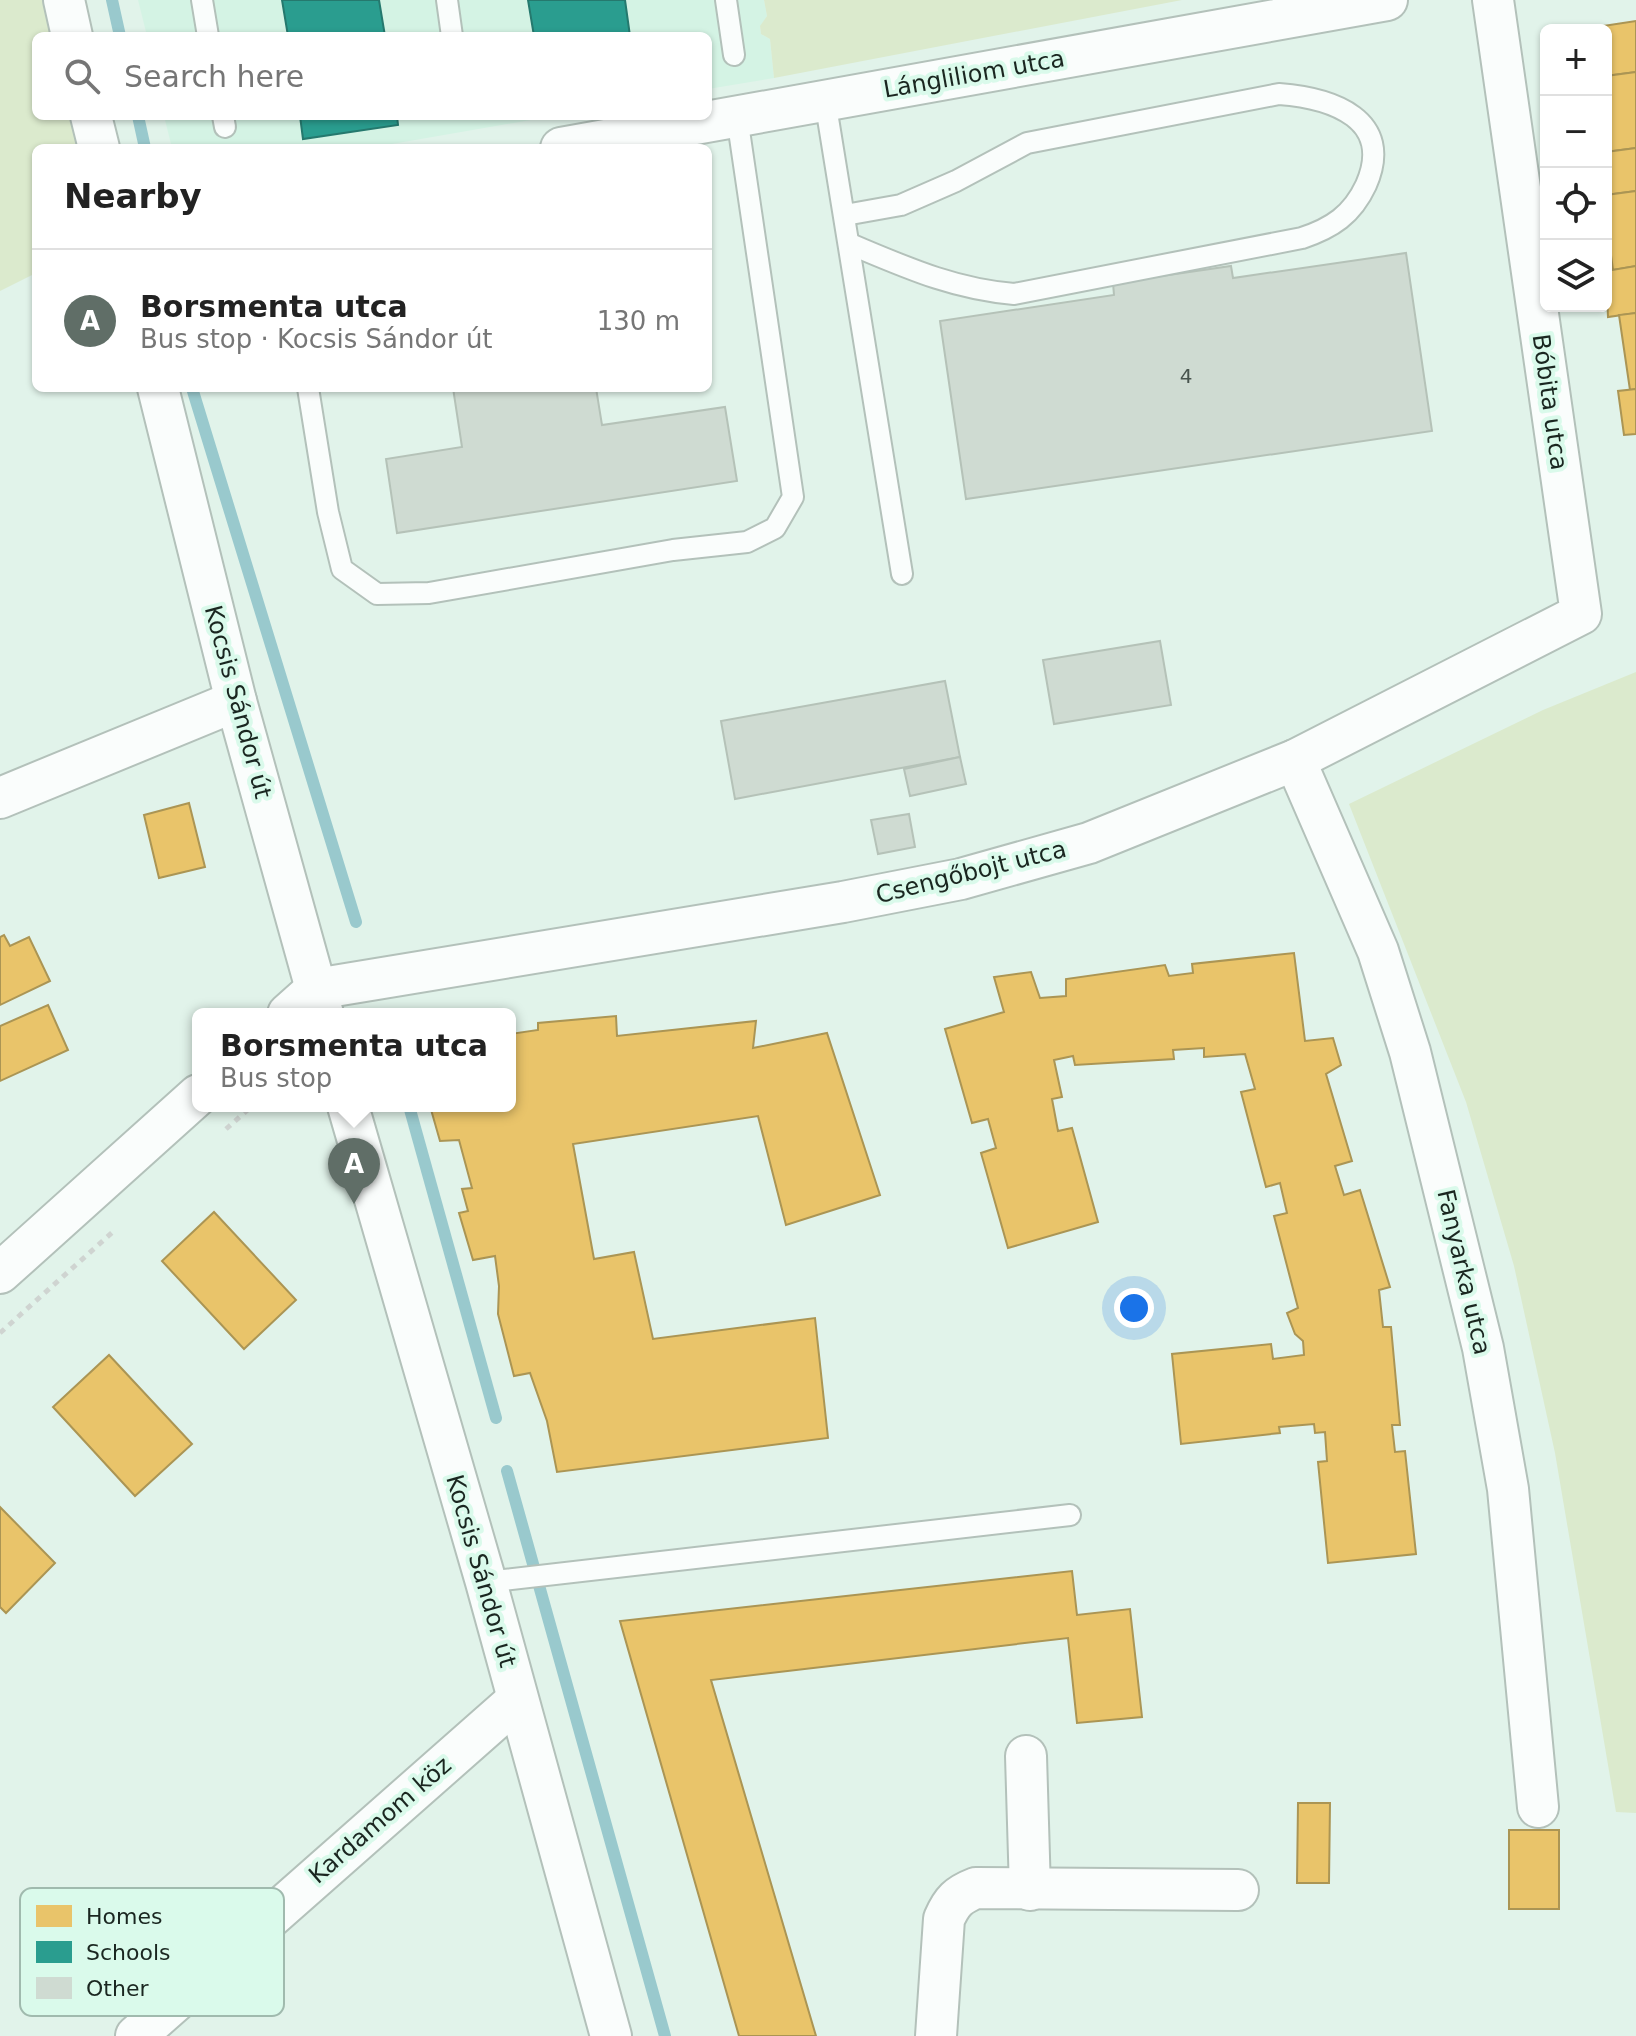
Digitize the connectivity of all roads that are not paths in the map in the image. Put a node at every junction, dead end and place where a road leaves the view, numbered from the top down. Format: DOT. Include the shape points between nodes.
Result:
graph roads {
  1 [pos="64,0"];
  2 [pos="202,0"];
  3 [pos="447,0"];
  4 [pos="726,0"];
  5 [pos="1387,0"];
  6 [pos="1493,0"];
  7 [pos="71,32"];
  8 [pos="207,32"];
  9 [pos="451,32"];
  10 [pos="734,55"];
  11 [pos="825,100"];
  12 [pos="737,117"];
  13 [pos="92,120"];
  14 [pos="98,144"];
  15 [pos="584,144"];
  16 [pos="845,215"];
  17 [pos="850,244"];
  18 [pos="159,392"];
  19 [pos="309,392"];
  20 [pos="902,574"];
  21 [pos="1581,614"];
  22 [pos="236,701"];
  23 [pos="1295,760"];
  24 [pos="0,798"];
  25 [pos="309,1006"];
  26 [pos="192,1100"];
  27 [pos="350,1112"];
  28 [pos="0,1273"];
  29 [pos="1070,1515"];
  30 [pos="500,1581"];
  31 [pos="517,1700"];
  32 [pos="1026,1756"];
  33 [pos="1538,1807"];
  34 [pos="1030,1890"];
  35 [pos="1238,1890"];
  36 [pos="284,1905"];
  37 [pos="159,2016"];
  38 [pos="136,2036"];
  39 [pos="611,2036"];
  40 [pos="936,2036"];
  1 -- 7 [label="street"];
  2 -- 8 [label="lane"];
  3 -- 9 [label="lane"];
  4 -- 10 [label="lane"];
  5 -- 11 [label="street, Lángliliom utca"];
  6 -- 21 [label="street, Bóbita utca"];
  11 -- 12 [label="street, Lángliliom utca"];
  11 -- 16 [label="lane"];
  12 -- 15 [label="street, Lángliliom utca"];
  12 -- 19 [label="lane" via="793,497 775,528 747,542 429,593 377,594 342,569"];
  13 -- 14 [label="street"];
  16 -- 17 [label="lane"];
  16 -- 17 [label="lane" via="901,205 1027,143 1279,94 1310,96 1343,109 1368,131 1374,145 1374,167 1361,195 1328,229 1014,294 977,291"];
  17 -- 20 [label="lane"];
  18 -- 22 [label="street, Kocsis Sándor út"];
  21 -- 23 [label="street, Csengőbojt utca"];
  22 -- 24 [label="street"];
  22 -- 25 [label="street, Kocsis Sándor út"];
  23 -- 25 [label="street, Csengőbojt utca" via="1089,843 961,879"];
  23 -- 33 [label="street, Fanyarka utca" via="1378,951 1406,1038 1483,1348 1508,1489"];
  26 -- 28 [label="street"];
  27 -- 30 [label="street, Kocsis Sándor út"];
  29 -- 30 [label="lane"];
  30 -- 31 [label="street, Kocsis Sándor út"];
  31 -- 36 [label="street, Kardamom köz"];
  31 -- 39 [label="street, Kocsis Sándor út"];
  32 -- 34 [label="street"];
  34 -- 35 [label="street"];
  34 -- 40 [label="street" via="976,1888 951,1904 944,1919"];
  37 -- 38 [label="street, Kardamom köz"];
}
